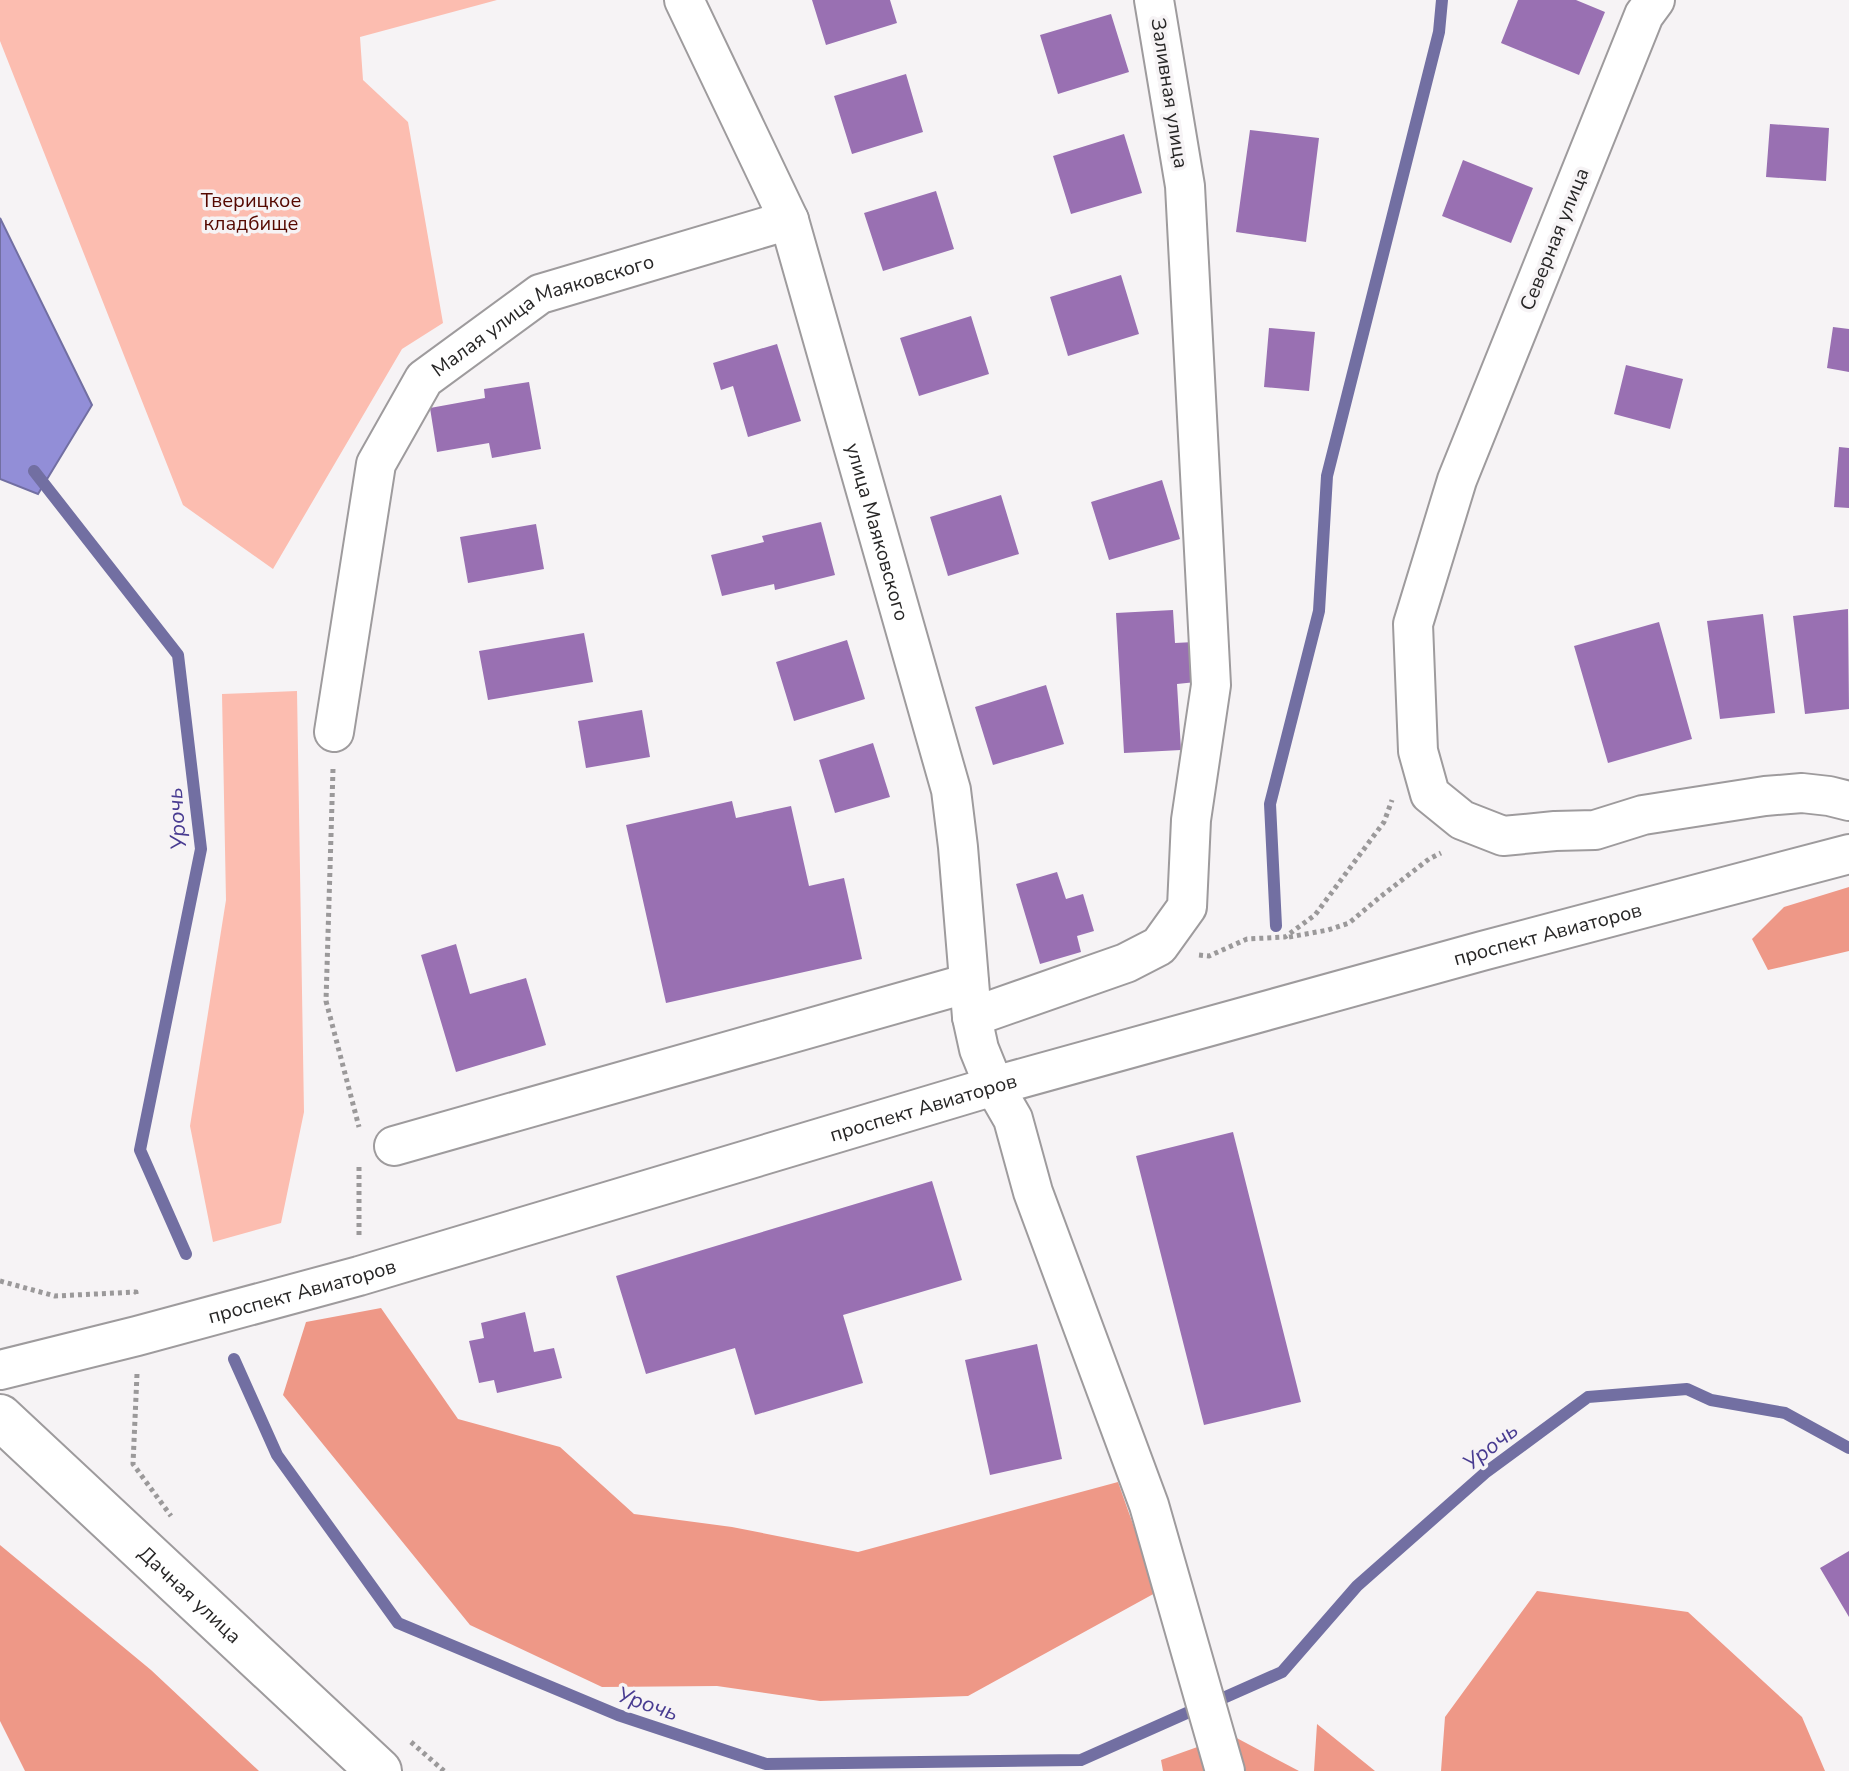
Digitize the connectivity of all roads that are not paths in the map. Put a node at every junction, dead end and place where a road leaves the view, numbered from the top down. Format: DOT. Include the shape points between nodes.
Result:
graph roads {
  1 [pos="684,0"];
  2 [pos="1154,0"];
  3 [pos="1655,0"];
  4 [pos="789,220"];
  5 [pos="334,732"];
  6 [pos="1849,801"];
  7 [pos="1849,854"];
  8 [pos="970,1000"];
  9 [pos="994,1086"];
  10 [pos="371,1148"];
  11 [pos="0,1370"];
  12 [pos="0,1417"];
  13 [pos="379,1771"];
  14 [pos="1225,1771"];
  1 -- 4 [label="street, улица Маяковского"];
  2 -- 8 [label="street, Заливная улица" via="1185,186 1211,685 1191,820 1187,907 1159,946 1126,963"];
  3 -- 6 [label="street, Северная улица" via="1644,15 1457,480 1413,624 1418,751 1430,794 1462,820 1503,836 1595,830 1643,815 1765,796 1802,793"];
  4 -- 5 [label="street, Малая улица Маяковского" via="540,294 424,379 376,464"];
  4 -- 8 [label="street, улица Маяковского" via="951,790"];
  7 -- 9 [label="street, проспект Авиаторов"];
  8 -- 9 [label="street, улица Маяковского" via="979,1049"];
  8 -- 10 [label="street, Заливная улица"];
  9 -- 11 [label="street, проспект Авиаторов" via="359,1276"];
  9 -- 14 [label="street, улица Маяковского" via="1013,1119 1033,1192 1149,1505"];
  12 -- 13 [label="main road, Дачная улица"];
}
